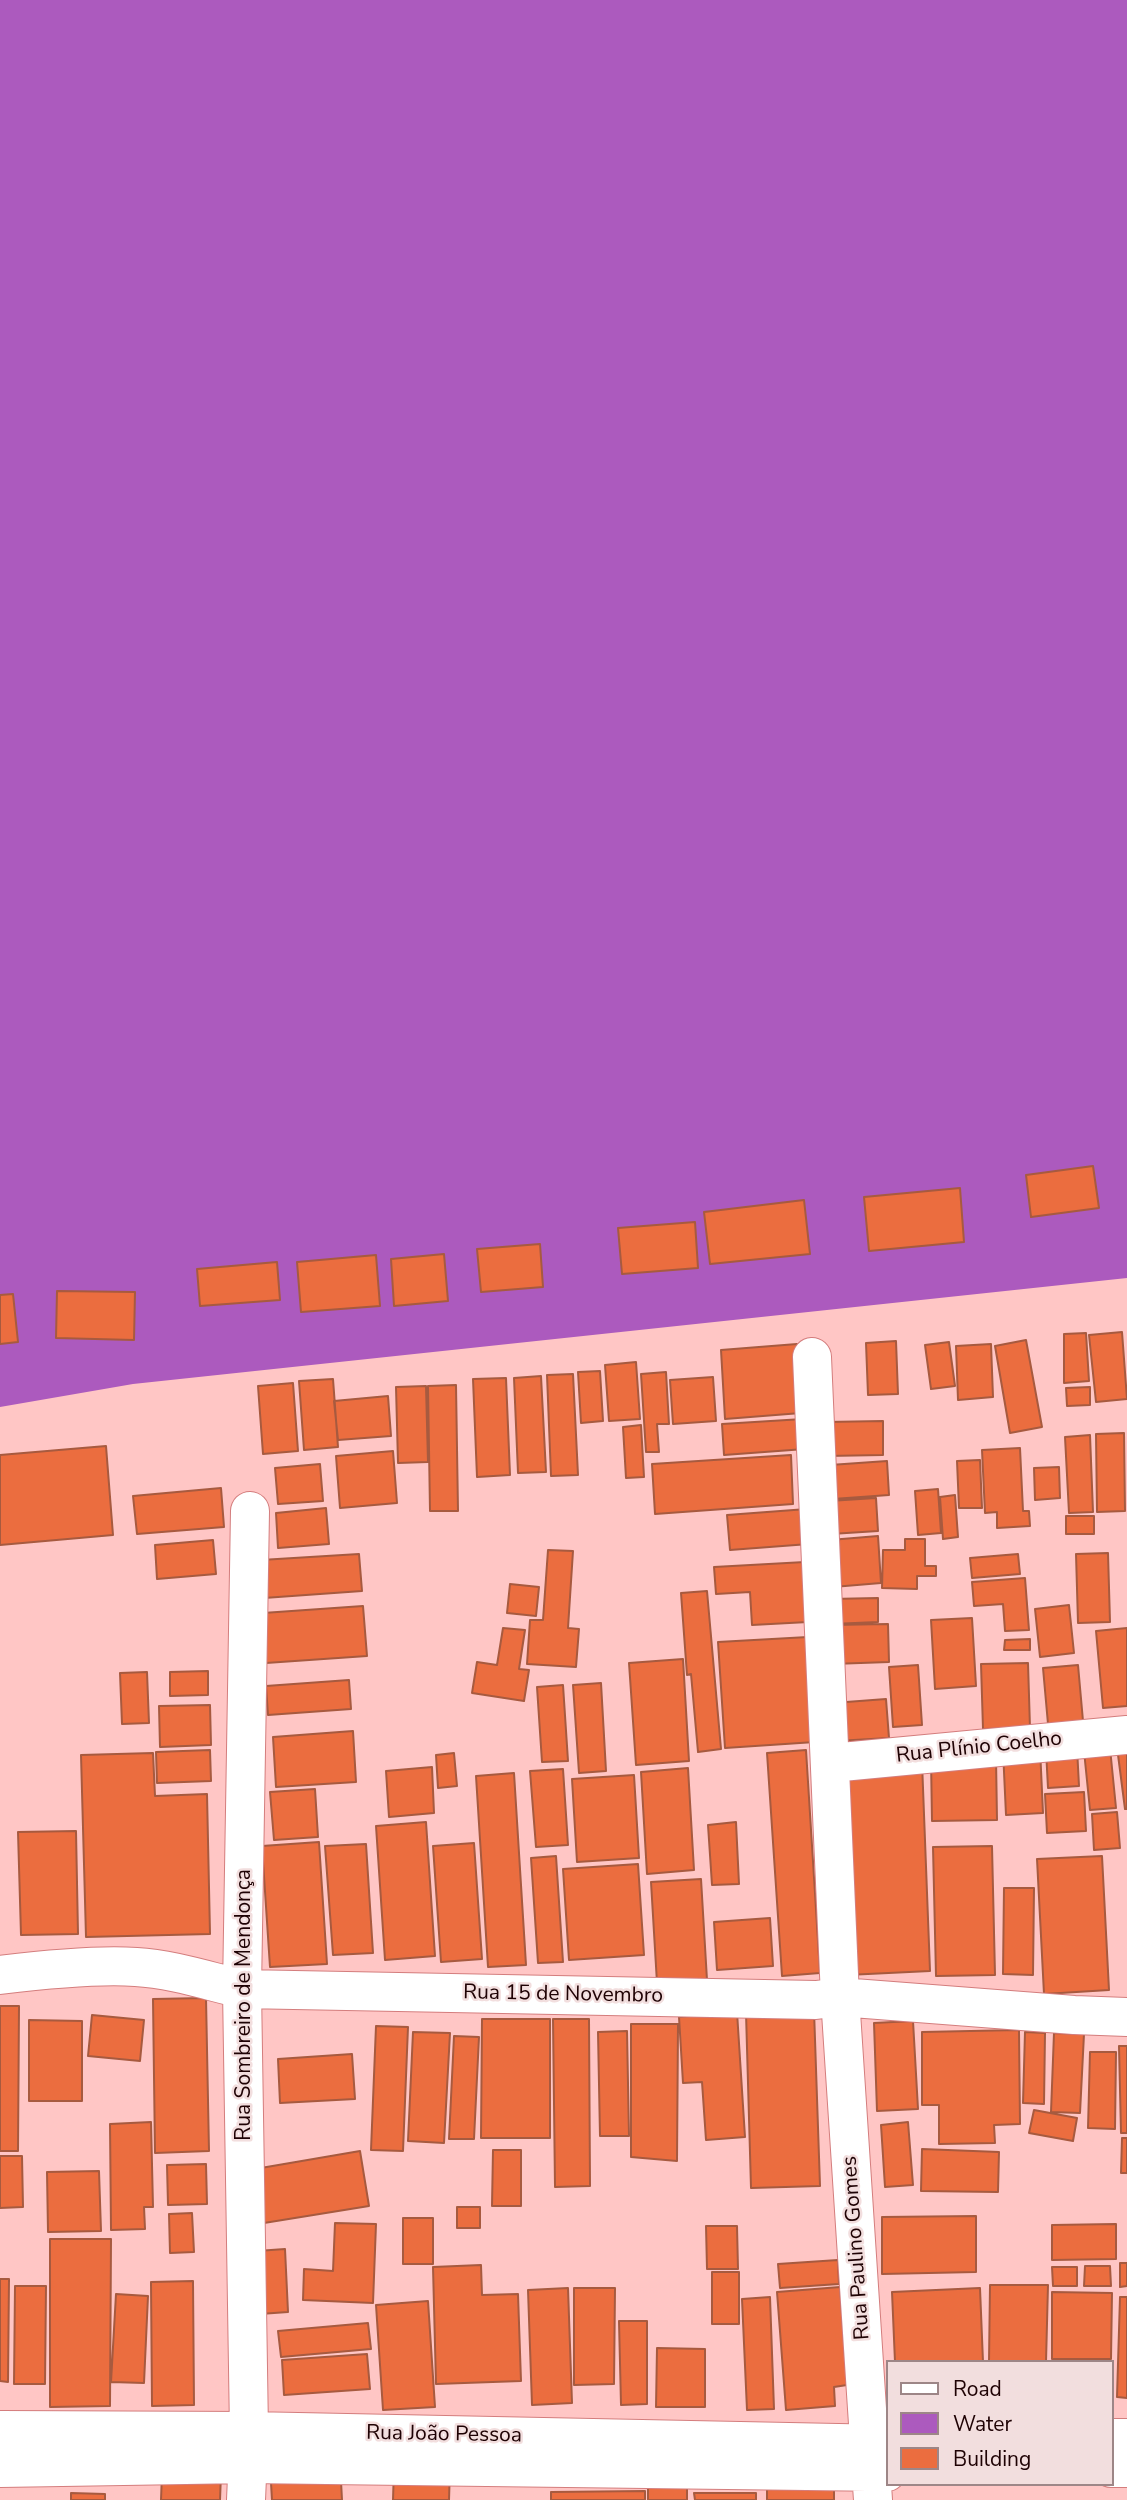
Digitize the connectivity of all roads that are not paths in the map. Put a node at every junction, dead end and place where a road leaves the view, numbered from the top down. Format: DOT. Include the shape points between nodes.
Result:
graph roads {
  1 [pos="812,1357"];
  2 [pos="250,1511"];
  3 [pos="1127,1735"];
  4 [pos="831,1763"];
  5 [pos="0,1975"];
  6 [pos="243,1989"];
  7 [pos="840,1997"];
  8 [pos="1127,2017"];
  9 [pos="0,2430"];
  10 [pos="247,2465"];
  11 [pos="878,2466"];
  12 [pos="0,2468"];
  1 -- 4 [label="street, Rua Paulino Gomes"];
  2 -- 6 [label="street, Rua Sombreiro de Mendonça"];
  3 -- 4 [label="street, Rua Plínio Coelho"];
  4 -- 7 [label="street, Rua Paulino Gomes"];
  5 -- 6 [label="street, Rua 15 de Novembro" via="134,1966"];
  6 -- 7 [label="street, Rua 15 de Novembro" via="802,2000"];
  6 -- 10 [label="street, Rua Sombreiro de Mendonça"];
  7 -- 8 [label="street, Rua 15 de Novembro"];
  7 -- 11 [label="street, Rua Paulino Gomes"];
  9 -- 10 [label="street, Rua João Pessoa"];
  10 -- 11 [label="street, Rua João Pessoa"];
  10 -- 12 [label="street, Rua João Pessoa"];
}
